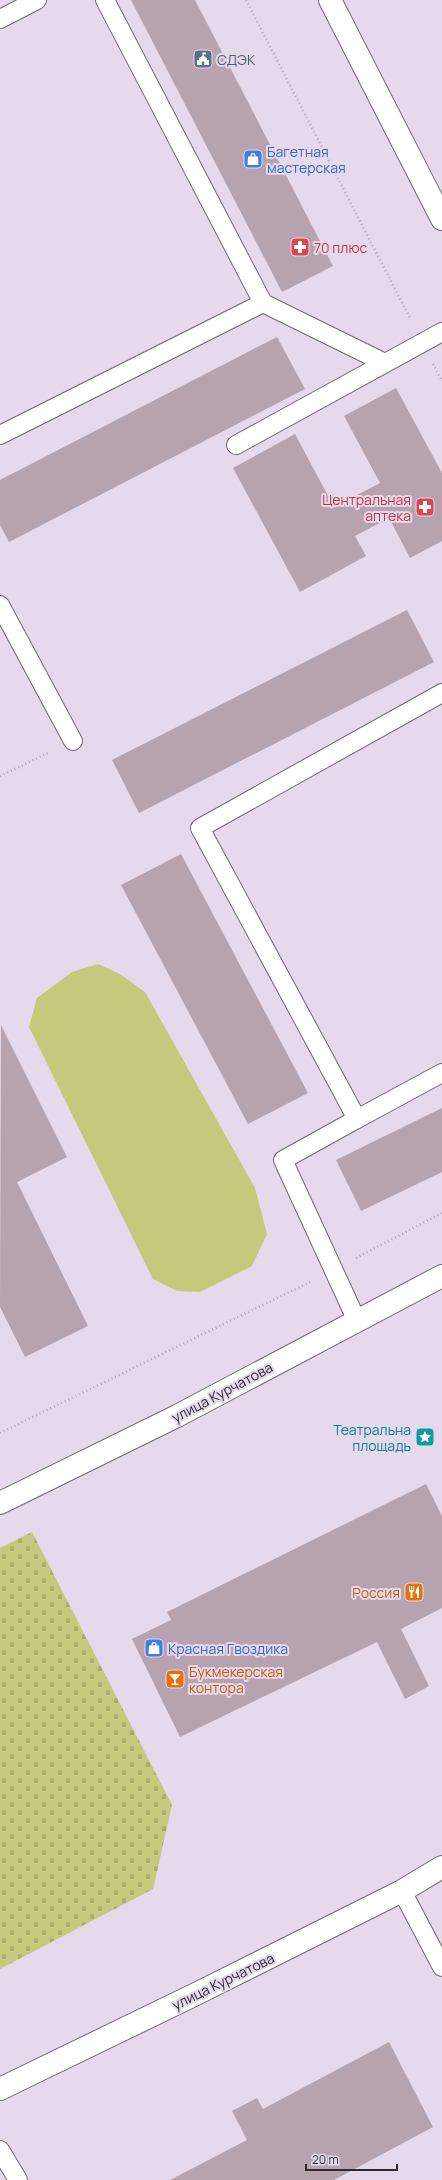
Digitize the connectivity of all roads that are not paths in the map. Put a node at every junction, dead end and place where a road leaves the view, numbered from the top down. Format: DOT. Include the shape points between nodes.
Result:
graph roads {
  1 [pos="37,0"];
  2 [pos="105,0"];
  3 [pos="330,0"];
  4 [pos="0,19"];
  5 [pos="442,219"];
  6 [pos="264,303"];
  7 [pos="442,332"];
  8 [pos="385,363"];
  9 [pos="0,435"];
  10 [pos="236,445"];
  11 [pos="0,605"];
  12 [pos="442,692"];
  13 [pos="72,742"];
  14 [pos="442,1073"];
  15 [pos="357,1119"];
  16 [pos="442,1276"];
  17 [pos="357,1321"];
  18 [pos="0,1504"];
  19 [pos="442,1867"];
  20 [pos="402,1891"];
  21 [pos="442,1967"];
  22 [pos="0,2089"];
  23 [pos="0,2150"];
  24 [pos="18,2180"];
  1 -- 4 [label="lane"];
  2 -- 6 [label="lane"];
  3 -- 5 [label="street"];
  6 -- 8 [label="lane"];
  6 -- 9 [label="lane"];
  7 -- 8 [label="lane"];
  8 -- 10 [label="lane"];
  11 -- 13 [label="lane"];
  12 -- 15 [label="lane" via="200,828"];
  14 -- 15 [label="lane"];
  15 -- 17 [label="lane" via="283,1160"];
  16 -- 17 [label="street, улица Курчатова"];
  17 -- 18 [label="street, улица Курчатова" via="177,1416"];
  19 -- 20 [label="street, улица Курчатова"];
  20 -- 21 [label="lane"];
  20 -- 22 [label="street, улица Курчатова"];
  23 -- 24 [label="lane"];
}
